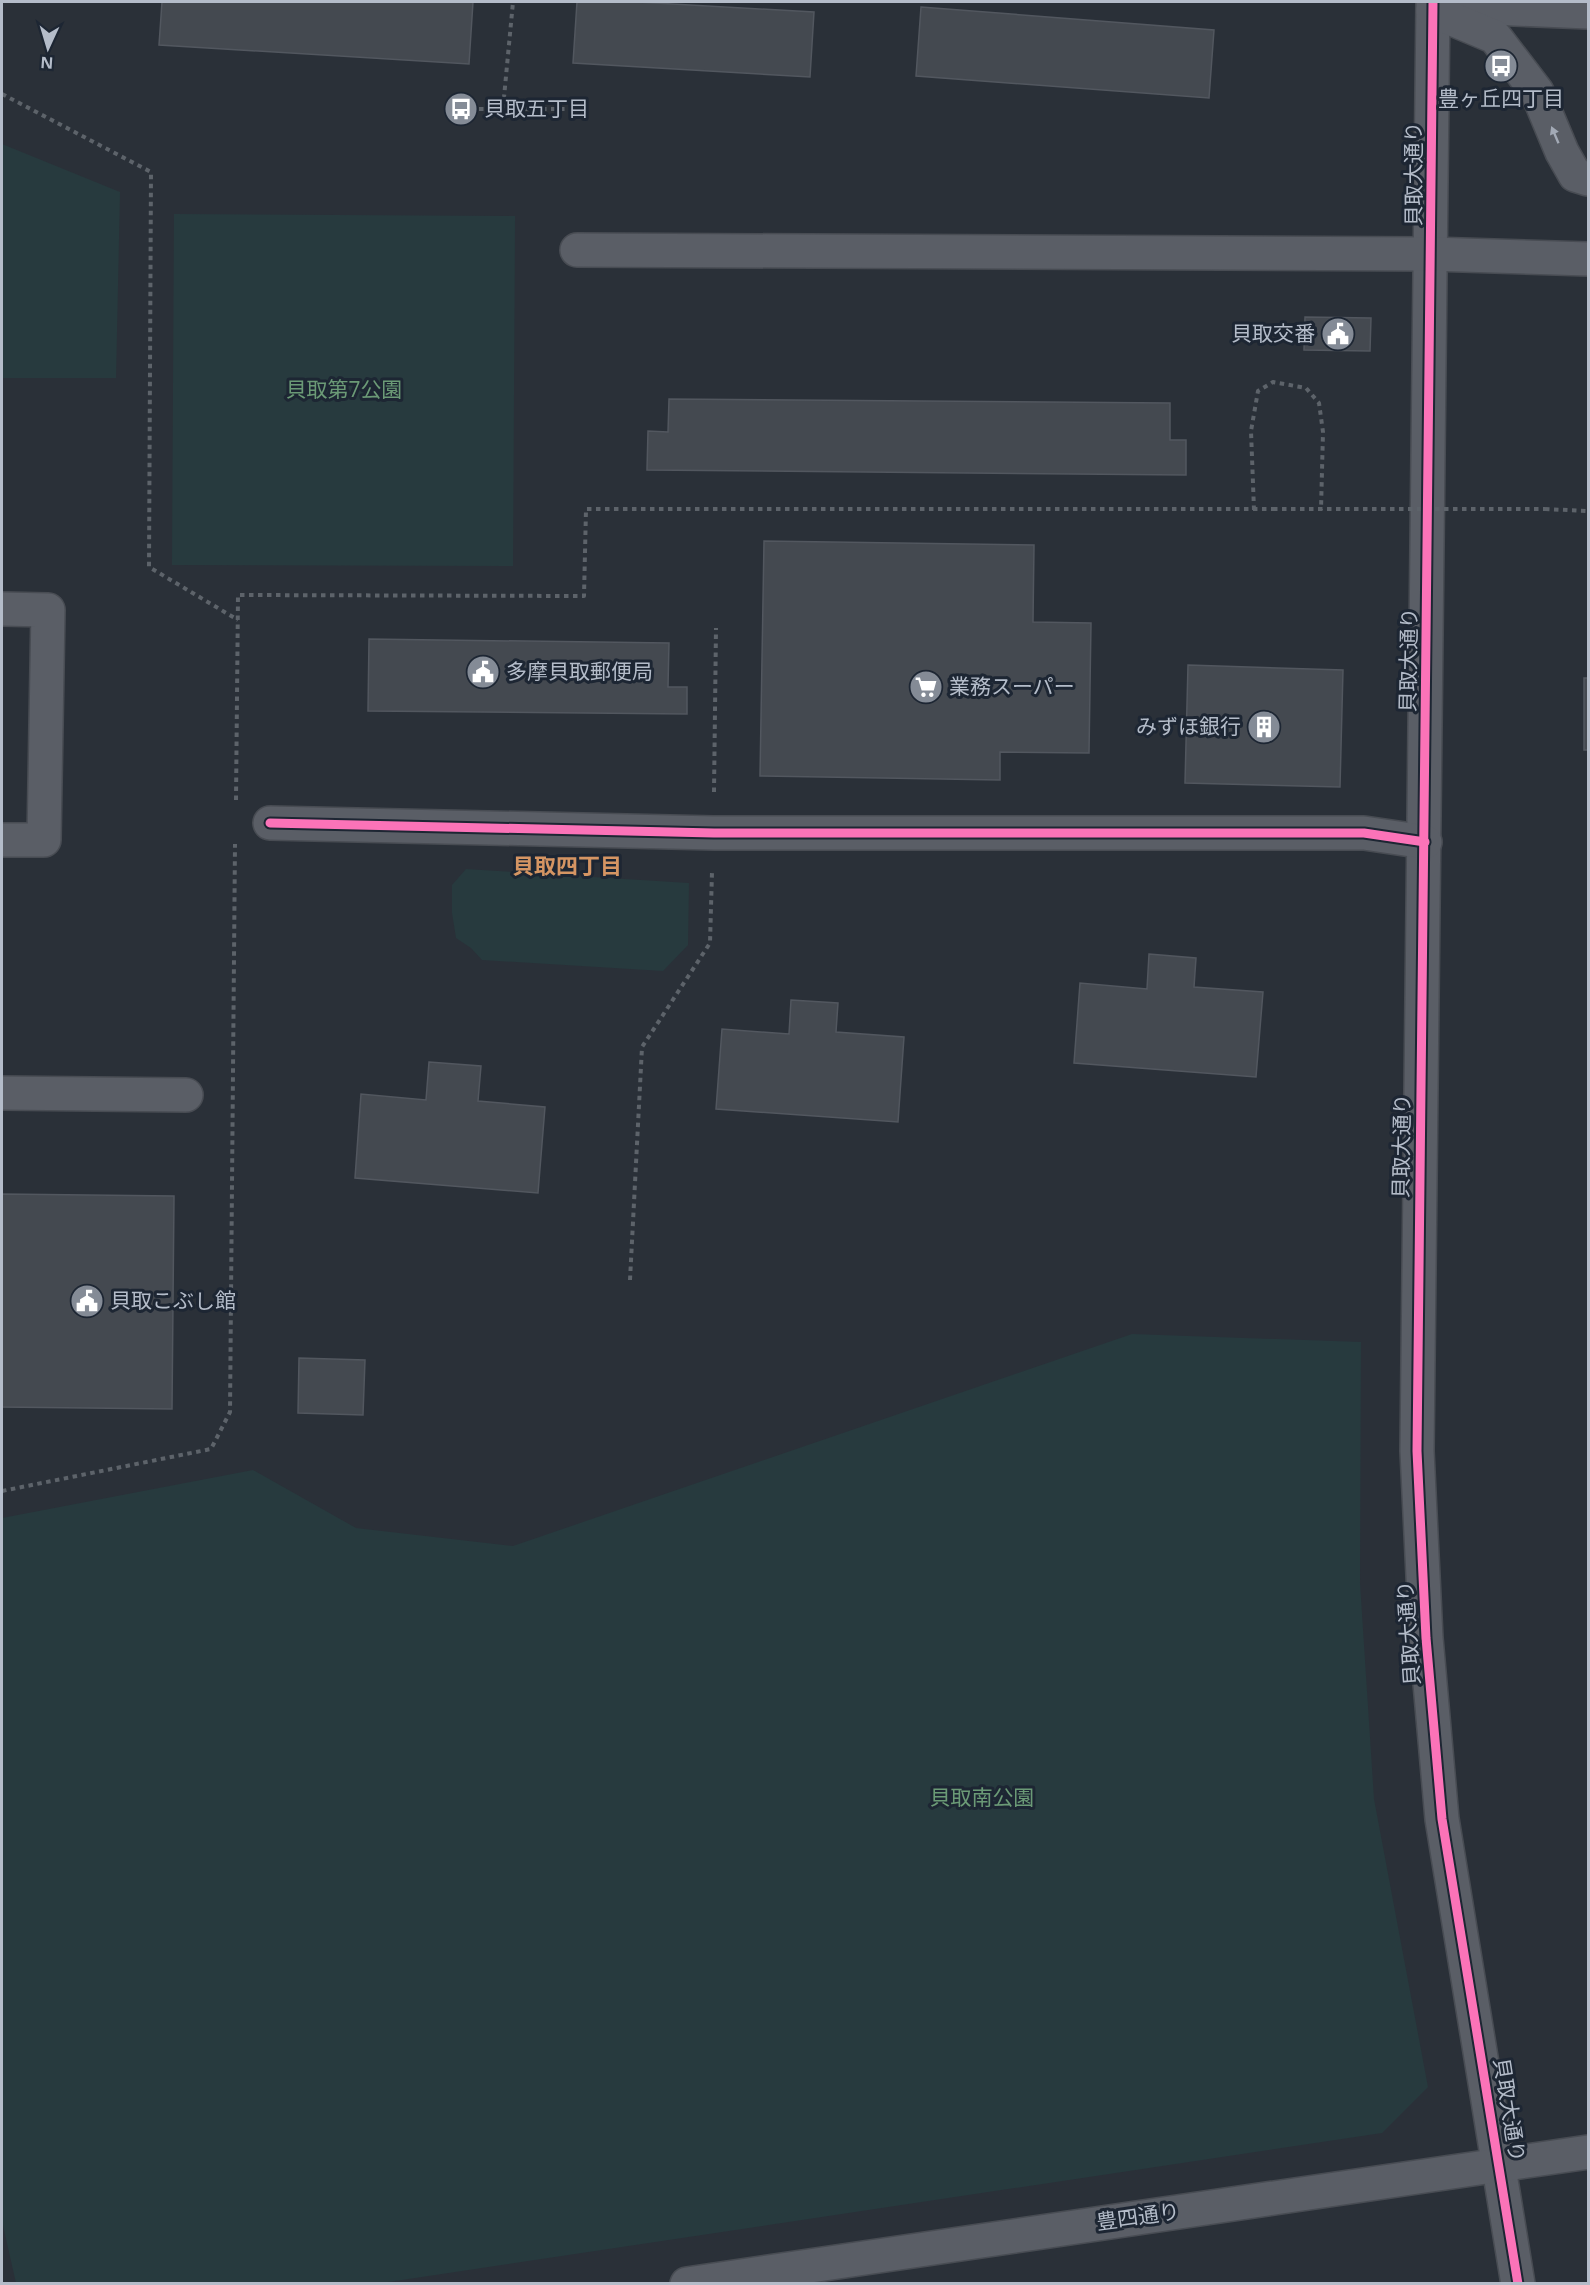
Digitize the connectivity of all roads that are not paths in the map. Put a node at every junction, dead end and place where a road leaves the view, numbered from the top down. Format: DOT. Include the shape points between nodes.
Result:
graph roads {
  1 [pos="1433,6"];
  2 [pos="1588,12"];
  3 [pos="1588,179"];
  4 [pos="577,250"];
  5 [pos="1431,254"];
  6 [pos="1588,258"];
  7 [pos="2,609"];
  8 [pos="270,823"];
  9 [pos="2,840"];
  10 [pos="1425,842"];
  11 [pos="2,1093"];
  12 [pos="186,1095"];
  13 [pos="1588,2152"];
  14 [pos="1500,2165"];
  15 [pos="687,2283"];
  16 [pos="1518,2283"];
  1 -- 2 [label="street"];
  3 -- 1 [label="street, one-way" via="1575,175 1537,92 1495,38"];
  1 -- 5 [label="street, 貝取大通り"];
  4 -- 5 [label="street"];
  5 -- 6 [label="street"];
  5 -- 10 [label="street, 貝取大通り"];
  7 -- 9 [label="street" via="48,610 44,840"];
  8 -- 10 [label="street" via="714,833 1364,833"];
  10 -- 14 [label="street, 貝取大通り" via="1417,1451 1426,1638 1442,1819"];
  11 -- 12 [label="street"];
  13 -- 14 [label="street, 豊四通り"];
  14 -- 15 [label="street, 豊四通り"];
  14 -- 16 [label="street, 貝取大通り"];
}
